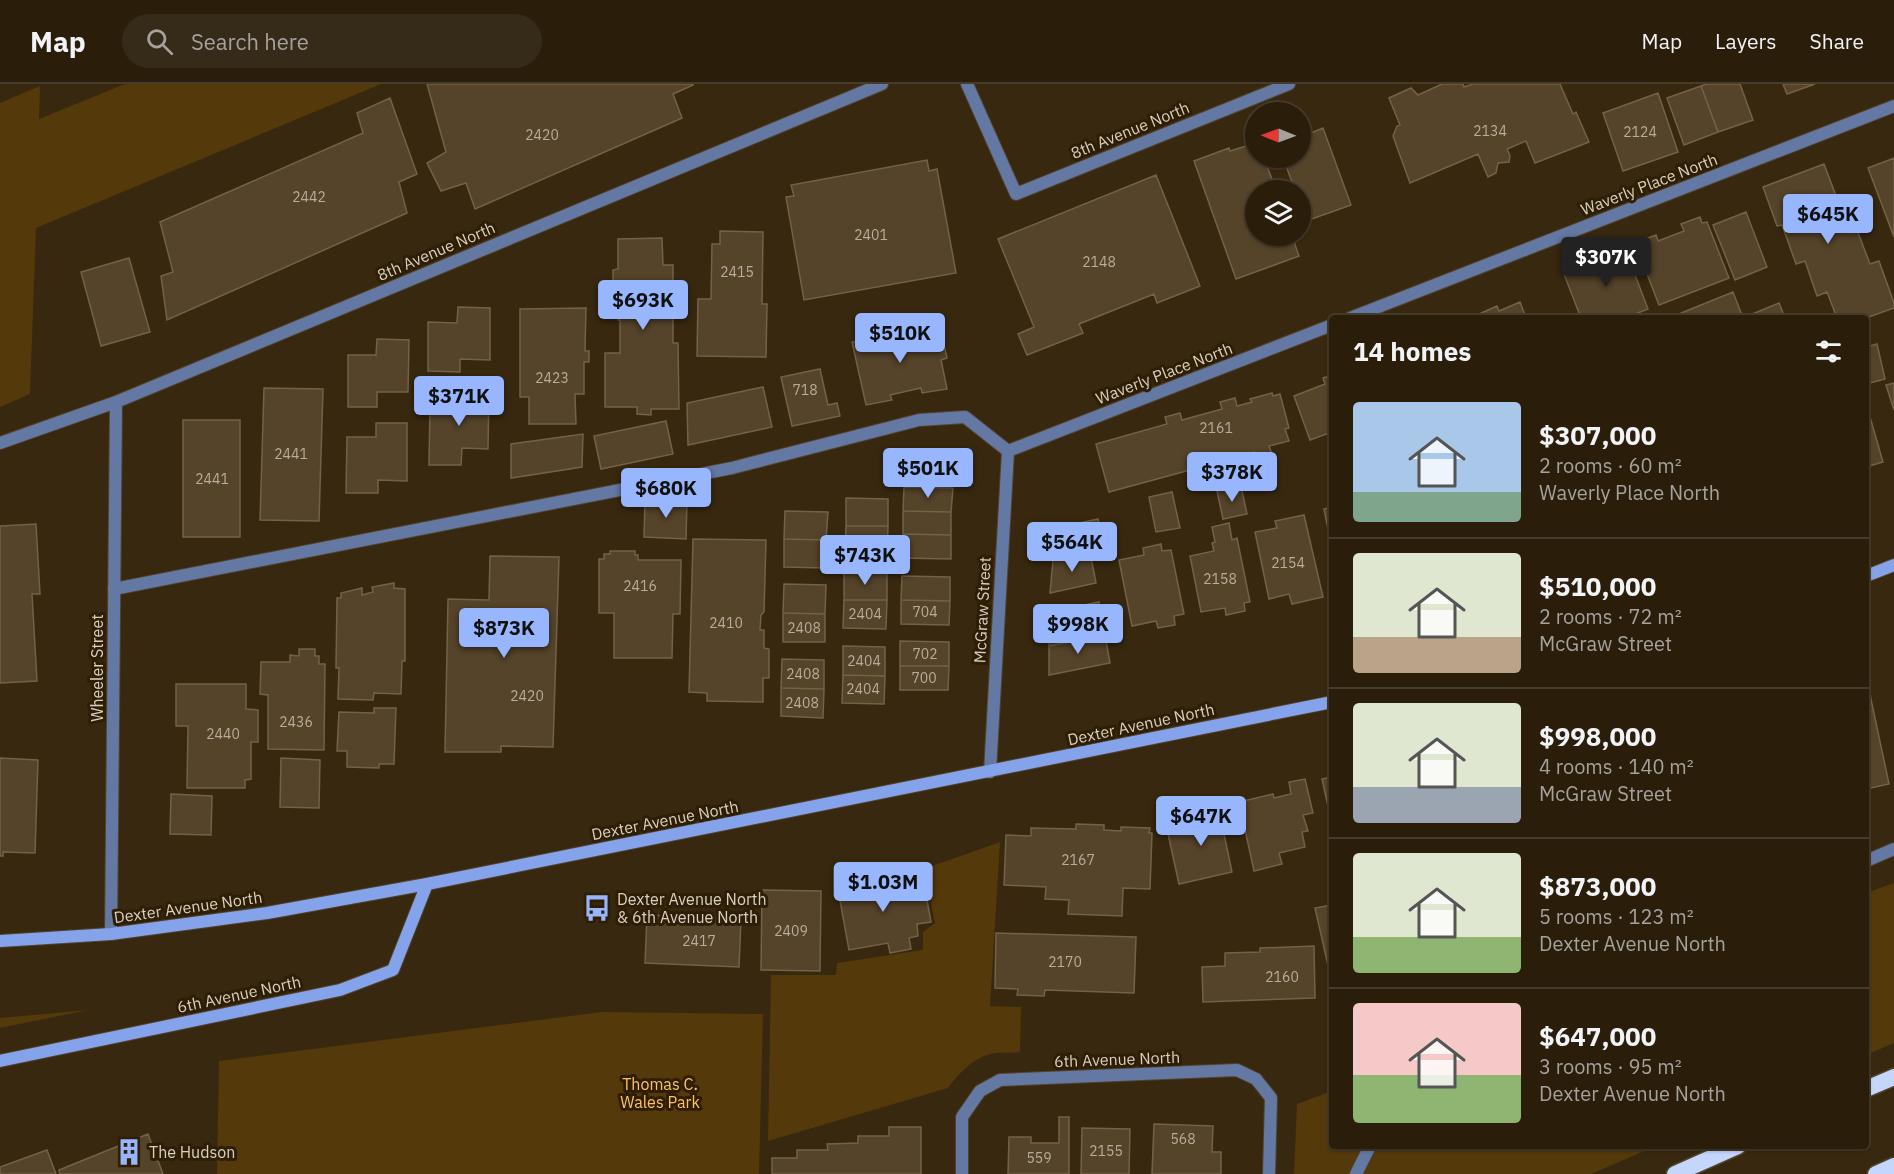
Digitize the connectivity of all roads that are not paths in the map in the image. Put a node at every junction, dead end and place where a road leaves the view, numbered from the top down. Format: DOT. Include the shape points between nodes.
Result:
graph roads {
  1 [pos="882,84"];
  2 [pos="967,84"];
  3 [pos="1289,84"];
  4 [pos="1894,106"];
  5 [pos="1358,315"];
  6 [pos="1329,326"];
  7 [pos="116,402"];
  8 [pos="0,443"];
  9 [pos="1008,451"];
  10 [pos="1894,565"];
  11 [pos="1869,575"];
  12 [pos="114,589"];
  13 [pos="1329,703"];
  14 [pos="990,772"];
  15 [pos="1894,849"];
  16 [pos="1869,860"];
  17 [pos="427,884"];
  18 [pos="111,934"];
  19 [pos="0,941"];
  20 [pos="0,1061"];
  21 [pos="1894,1077"];
  22 [pos="1869,1088"];
  23 [pos="1368,1149"];
  24 [pos="1731,1149"];
  25 [pos="1894,1166"];
  26 [pos="962,1174"];
  27 [pos="1269,1174"];
  28 [pos="1356,1174"];
  29 [pos="1675,1174"];
  30 [pos="1876,1174"];
  1 -- 7 [label="street, 8th Avenue North"];
  2 -- 3 [label="street, 8th Avenue North" via="1016,194"];
  4 -- 5 [label="street, Waverly Place North"];
  6 -- 9 [label="street, Waverly Place North"];
  7 -- 8 [label="street, 8th Avenue North"];
  7 -- 12 [label="street, Wheeler Street"];
  9 -- 12 [label="street" via="965,417 919,420 732,468"];
  9 -- 14 [label="street, McGraw Street"];
  10 -- 11 [label="main road"];
  12 -- 18 [label="street, Wheeler Street"];
  13 -- 14 [label="main road, Dexter Avenue North"];
  14 -- 17 [label="main road, Dexter Avenue North"];
  15 -- 16 [label="street"];
  17 -- 18 [label="main road, Dexter Avenue North" via="267,913"];
  17 -- 20 [label="main road, 6th Avenue North" via="393,970 340,990"];
  18 -- 19 [label="main road, Dexter Avenue North"];
  21 -- 22 [label="highway"];
  23 -- 28 [label="street"];
  24 -- 29 [label="highway"];
  25 -- 30 [label="highway"];
  26 -- 27 [label="street, 6th Avenue North" via="962,1117 980,1091 999,1080 1237,1070 1256,1079 1270,1098"];
}
